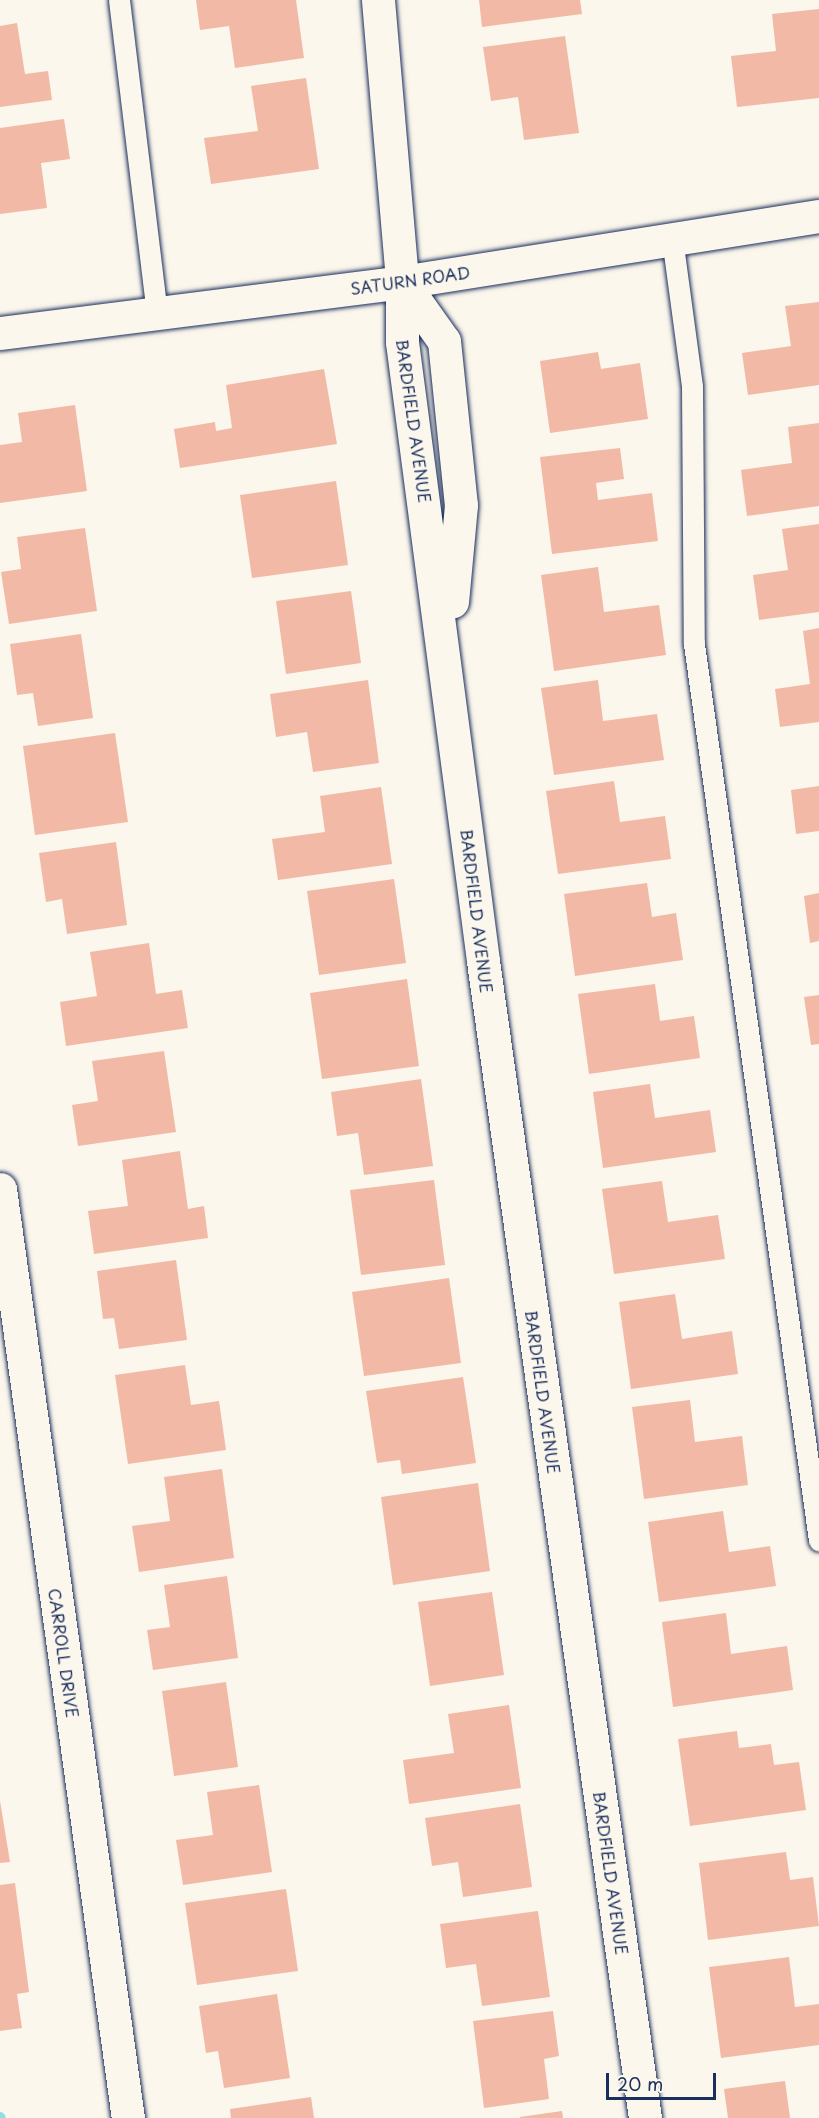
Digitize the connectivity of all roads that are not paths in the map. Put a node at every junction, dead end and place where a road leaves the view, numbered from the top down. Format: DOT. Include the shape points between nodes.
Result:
graph roads {
  1 [pos="119,0"];
  2 [pos="378,0"];
  3 [pos="819,216"];
  4 [pos="672,238"];
  5 [pos="402,282"];
  6 [pos="158,313"];
  7 [pos="0,333"];
  8 [pos="0,1189"];
  9 [pos="4,1249"];
  10 [pos="819,1540"];
  11 [pos="128,2118"];
  12 [pos="645,2118"];
  1 -- 6 [label="lane"];
  2 -- 5 [label="street, BARDFIELD AVENUE"];
  3 -- 4 [label="street, SATURN ROAD"];
  4 -- 5 [label="street, SATURN ROAD"];
  4 -- 10 [label="lane" via="692,386 694,644"];
  5 -- 6 [label="street, SATURN ROAD"];
  5 -- 12 [label="street, BARDFIELD AVENUE" via="402,342 483,961"];
  6 -- 7 [label="street, SATURN ROAD"];
  8 -- 9 [label="street, CARROLL DRIVE"];
  9 -- 11 [label="street, CARROLL DRIVE"];
}
